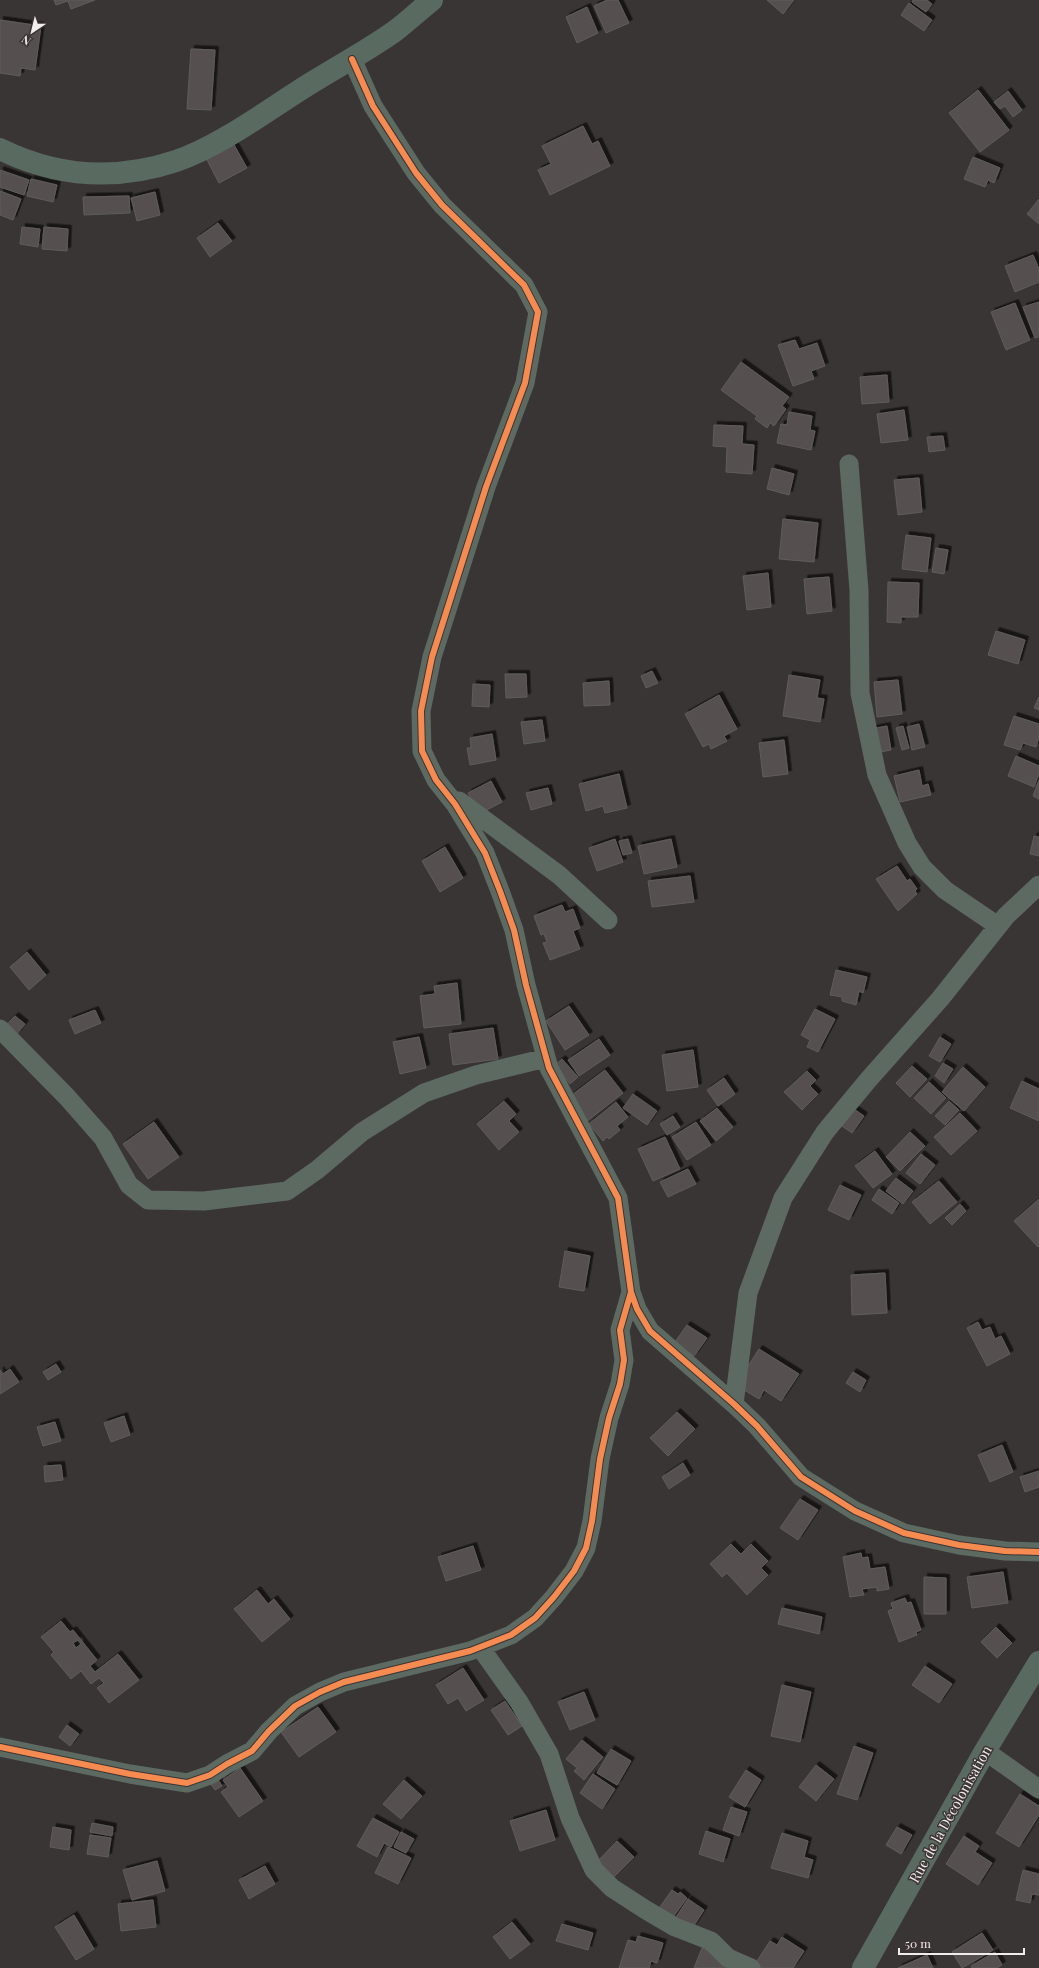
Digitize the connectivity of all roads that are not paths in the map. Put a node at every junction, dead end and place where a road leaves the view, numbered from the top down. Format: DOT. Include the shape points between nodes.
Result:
graph roads {
  1 [pos="432,0"];
  2 [pos="352,60"];
  3 [pos="0,149"];
  4 [pos="849,464"];
  5 [pos="443,788"];
  6 [pos="1039,885"];
  7 [pos="608,920"];
  8 [pos="998,926"];
  9 [pos="0,1029"];
  10 [pos="546,1058"];
  11 [pos="631,1292"];
  12 [pos="734,1404"];
  13 [pos="1039,1552"];
  14 [pos="480,1647"];
  15 [pos="1039,1662"];
  16 [pos="0,1747"];
  17 [pos="985,1751"];
  18 [pos="1039,1789"];
  19 [pos="750,1968"];
  20 [pos="863,1968"];
  1 -- 2 [label="street" via="396,30"];
  2 -- 3 [label="street" via="211,145 177,161 144,170 113,175 80,173 47,167"];
  2 -- 5 [label="street" via="373,106 416,174 442,205 524,285 538,312 525,383 486,487 449,601 432,657 421,711 422,751 436,780"];
  4 -- 8 [label="street" via="859,590 860,693 877,775 907,843 922,867 944,890"];
  5 -- 7 [label="street" via="490,826 559,875"];
  5 -- 10 [label="street" via="485,853 502,897 514,930"];
  6 -- 8 [label="street"];
  8 -- 12 [label="street" via="940,999 825,1132 783,1198 748,1293"];
  9 -- 10 [label="street" via="103,1138 129,1185 148,1200 204,1201 287,1191 317,1170 362,1132 424,1093 476,1075"];
  10 -- 11 [label="street" via="618,1198"];
  11 -- 12 [label="street" via="637,1309 650,1331"];
  11 -- 14 [label="street" via="620,1330 624,1360 620,1384 606,1432 586,1548 574,1571 535,1618 511,1635"];
  12 -- 13 [label="street" via="757,1426 801,1477 855,1511 904,1533 959,1545"];
  14 -- 16 [label="street" via="344,1682 320,1692 295,1706 252,1751 210,1775 187,1783"];
  14 -- 19 [label="street" via="519,1702 549,1754 570,1818 594,1870 612,1888 646,1910 675,1927 711,1941 728,1958"];
  15 -- 17 [label="street, Rue de la Décolonisation"];
  17 -- 18 [label="street"];
  17 -- 20 [label="street, Rue de la Décolonisation"];
}
